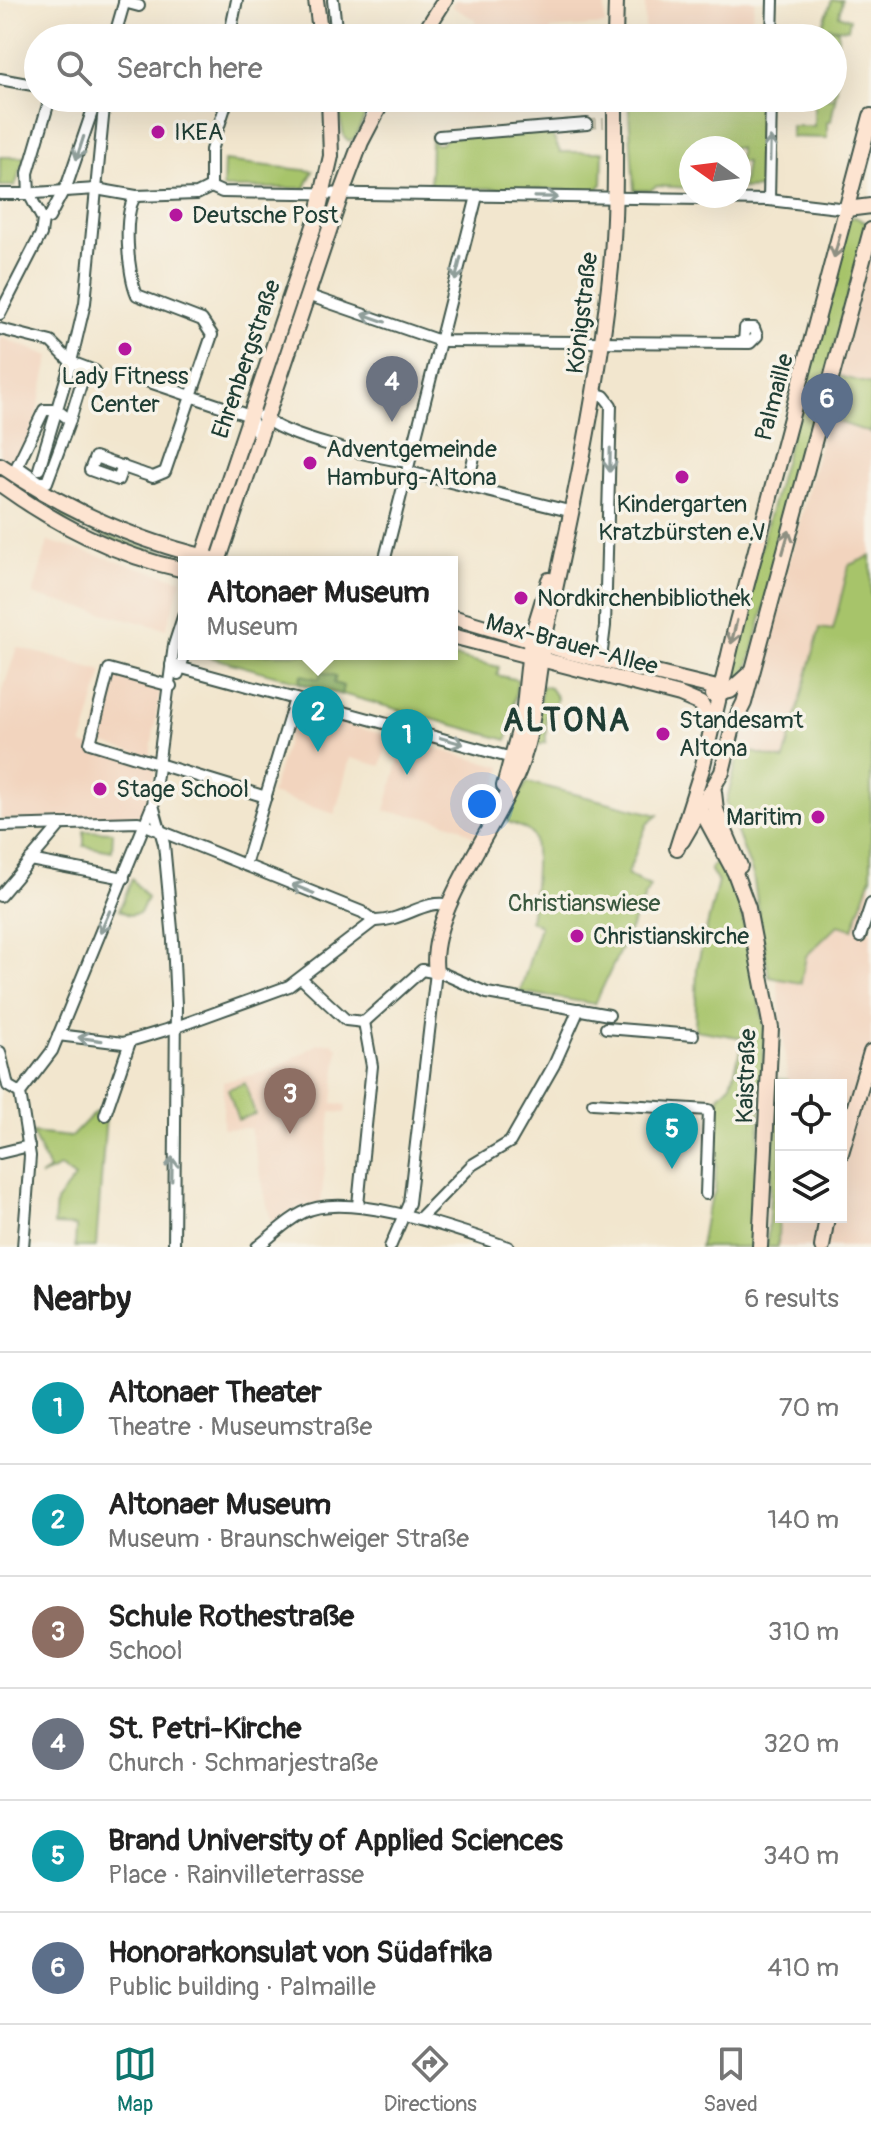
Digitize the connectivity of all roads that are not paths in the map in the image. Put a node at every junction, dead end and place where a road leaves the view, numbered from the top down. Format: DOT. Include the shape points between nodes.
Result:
graph roads {
  1 [pos="237,0"];
  2 [pos="316,0"];
  3 [pos="333,0"];
  4 [pos="445,0"];
  5 [pos="616,0"];
  6 [pos="773,0"];
  7 [pos="125,1"];
  8 [pos="139,6"];
  9 [pos="118,24"];
  10 [pos="232,24"];
  11 [pos="319,24"];
  12 [pos="336,24"];
  13 [pos="430,24"];
  14 [pos="615,24"];
  15 [pos="772,24"];
  16 [pos="0,79"];
  17 [pos="24,83"];
  18 [pos="46,112"];
  19 [pos="85,112"];
  20 [pos="103,112"];
  21 [pos="223,112"];
  22 [pos="330,112"];
  23 [pos="369,112"];
  24 [pos="376,112"];
  25 [pos="612,112"];
  26 [pos="771,112"];
  27 [pos="871,116"];
  28 [pos="372,118"];
  29 [pos="587,124"];
  30 [pos="331,132"];
  31 [pos="439,136"];
  32 [pos="361,142"];
  33 [pos="211,187"];
  34 [pos="96,189"];
  35 [pos="63,191"];
  36 [pos="32,193"];
  37 [pos="0,194"];
  38 [pos="298,194"];
  39 [pos="323,195"];
  40 [pos="341,195"];
  41 [pos="136,196"];
  42 [pos="477,196"];
  43 [pos="615,198"];
  44 [pos="769,200"];
  45 [pos="871,206"];
  46 [pos="847,209"];
  47 [pos="325,218"];
  48 [pos="43,220"];
  49 [pos="871,230"];
  50 [pos="307,295"];
  51 [pos="0,314"];
  52 [pos="0,329"];
  53 [pos="440,341"];
  54 [pos="602,343"];
  55 [pos="744,343"];
  56 [pos="71,362"];
  57 [pos="123,373"];
  58 [pos="594,393"];
  59 [pos="192,396"];
  60 [pos="255,399"];
  61 [pos="57,410"];
  62 [pos="250,416"];
  63 [pos="70,420"];
  64 [pos="265,420"];
  65 [pos="259,437"];
  66 [pos="63,438"];
  67 [pos="77,442"];
  68 [pos="475,453"];
  69 [pos="0,465"];
  70 [pos="123,466"];
  71 [pos="408,467"];
  72 [pos="39,469"];
  73 [pos="0,484"];
  74 [pos="467,486"];
  75 [pos="569,511"];
  76 [pos="198,556"];
  77 [pos="214,556"];
  78 [pos="215,556"];
  79 [pos="386,556"];
  80 [pos="178,568"];
  81 [pos="458,619"];
  82 [pos="458,638"];
  83 [pos="537,641"];
  84 [pos="178,654"];
  85 [pos="534,658"];
  86 [pos="601,659"];
  87 [pos="181,660"];
  88 [pos="176,667"];
  89 [pos="752,672"];
  90 [pos="171,686"];
  91 [pos="721,693"];
  92 [pos="680,695"];
  93 [pos="295,699"];
  94 [pos="734,723"];
  95 [pos="711,724"];
  96 [pos="517,759"];
  97 [pos="158,763"];
  98 [pos="266,797"];
  99 [pos="153,805"];
  100 [pos="702,808"];
  101 [pos="61,824"];
  102 [pos="146,825"];
  103 [pos="0,826"];
  104 [pos="160,831"];
  105 [pos="30,860"];
  106 [pos="245,865"];
  107 [pos="124,878"];
  108 [pos="0,896"];
  109 [pos="871,904"];
  110 [pos="450,905"];
  111 [pos="374,921"];
  112 [pos="860,937"];
  113 [pos="436,972"];
  114 [pos="302,979"];
  115 [pos="579,1009"];
  116 [pos="609,1015"];
  117 [pos="364,1022"];
  118 [pos="176,1027"];
  119 [pos="606,1028"];
  120 [pos="58,1035"];
  121 [pos="693,1035"];
  122 [pos="130,1042"];
  123 [pos="0,1052"];
  124 [pos="871,1052"];
  125 [pos="20,1093"];
  126 [pos="593,1103"];
  127 [pos="105,1115"];
  128 [pos="29,1146"];
  129 [pos="842,1151"];
  130 [pos="0,1153"];
  131 [pos="706,1194"];
  132 [pos="358,1205"];
  133 [pos="404,1217"];
  134 [pos="420,1218"];
  135 [pos="826,1223"];
  136 [pos="23,1247"];
  137 [pos="174,1247"];
  138 [pos="257,1247"];
  139 [pos="390,1247"];
  140 [pos="508,1247"];
  141 [pos="760,1247"];
  142 [pos="822,1247"];
  1 -- 10 [label="street"];
  2 -- 11 [label="main road"];
  3 -- 12 [label="street"];
  4 -- 13 [label="main road"];
  5 -- 14 [label="main road"];
  6 -- 15 [label="street"];
  7 -- 8 [label="street"];
  7 -- 9 [label="street"];
  16 -- 17 [label="street"];
  18 -- 36 [label="street" via="28,173"];
  19 -- 35 [label="street, one-way"];
  20 -- 34 [label="street"];
  21 -- 33 [label="street" via="211,150"];
  22 -- 30 [label="main road, Ehrenbergstraße"];
  23 -- 28 [label="street"];
  24 -- 28 [label="main road, Ehrenbergstraße"];
  25 -- 43 [label="main road, Königstraße"];
  44 -- 26 [label="street, one-way"];
  27 -- 46 [label="main road, Palmaille"];
  28 -- 32 [label="main road, Ehrenbergstraße"];
  29 -- 31 [label="street"];
  30 -- 32 [label="main road" via="345,145"];
  30 -- 39 [label="main road, Ehrenbergstraße"];
  32 -- 40 [label="main road, Ehrenbergstraße"];
  33 -- 38 [label="street" via="222,192"];
  33 -- 41 [label="street" via="197,194"];
  34 -- 35 [label="street"];
  34 -- 41 [label="street"];
  34 -- 56 [label="street" via="85,303"];
  35 -- 36 [label="street"];
  35 -- 48 [label="street"];
  36 -- 37 [label="street"];
  36 -- 48 [label="street"];
  38 -- 39 [label="street"];
  38 -- 47 [label="street"];
  39 -- 40 [label="street"];
  39 -- 47 [label="main road, Ehrenbergstraße"];
  40 -- 42 [label="street"];
  40 -- 47 [label="main road, Ehrenbergstraße"];
  41 -- 59 [label="street" via="131,204 129,263 137,295 202,320 211,331"];
  42 -- 43 [label="street, one-way"];
  42 -- 53 [label="street, one-way"];
  43 -- 44 [label="street"];
  43 -- 54 [label="main road, Königstraße"];
  44 -- 46 [label="street"];
  45 -- 46 [label="main road"];
  46 -- 91 [label="main road, Palmaille, one-way"];
  47 -- 50 [label="main road, Ehrenbergstraße"];
  47 -- 60 [label="main road, Ehrenbergstraße"];
  48 -- 51 [label="street" via="41,234"];
  89 -- 49 [label="main road, Palmaille, one-way"];
  53 -- 50 [label="street, one-way"];
  50 -- 64 [label="main road, Ehrenbergstraße"];
  52 -- 56 [label="street" via="51,342"];
  53 -- 54 [label="street"];
  53 -- 71 [label="street"];
  54 -- 55 [label="street"];
  54 -- 58 [label="main road, Königstraße"];
  56 -- 61 [label="street"];
  56 -- 63 [label="street" via="90,370"];
  57 -- 59 [label="street"];
  58 -- 75 [label="main road, Königstraße"];
  58 -- 86 [label="street, one-way" via="611,405"];
  59 -- 62 [label="street"];
  59 -- 70 [label="street" via="163,474 153,477"];
  60 -- 62 [label="main road, Ehrenbergstraße"];
  60 -- 64 [label="street"];
  61 -- 63 [label="street"];
  61 -- 66 [label="street" via="44,410 17,466 47,482 59,467"];
  61 -- 72 [label="street"];
  62 -- 65 [label="street"];
  62 -- 77 [label="main road, Ehrenbergstraße"];
  63 -- 66 [label="street"];
  64 -- 65 [label="main road, Ehrenbergstraße"];
  64 -- 71 [label="street"];
  65 -- 78 [label="main road, Ehrenbergstraße"];
  66 -- 67 [label="street"];
  68 -- 74 [label="street"];
  69 -- 76 [label="main road" via="48,497 108,526"];
  71 -- 74 [label="street"];
  71 -- 79 [label="street"];
  73 -- 80 [label="main road" via="89,539"];
  74 -- 75 [label="street"];
  75 -- 83 [label="main road, Königstraße"];
  81 -- 83 [label="main road, Max-Brauer-Allee"];
  82 -- 85 [label="main road, Max-Brauer-Allee"];
  83 -- 85 [label="main road, Königstraße"];
  83 -- 86 [label="main road, Max-Brauer-Allee"];
  84 -- 88 [label="street"];
  85 -- 92 [label="main road, Max-Brauer-Allee"];
  85 -- 96 [label="main road, Königstraße"];
  86 -- 91 [label="main road, Max-Brauer-Allee"];
  87 -- 88 [label="street"];
  88 -- 90 [label="street"];
  88 -- 93 [label="street"];
  89 -- 91 [label="main road"];
  89 -- 94 [label="main road, Palmaille"];
  90 -- 97 [label="street"];
  90 -- 97 [label="street" via="109,669 90,743"];
  91 -- 92 [label="main road, Max-Brauer-Allee"];
  91 -- 94 [label="main road"];
  91 -- 95 [label="main road, Palmaille"];
  92 -- 95 [label="main road, Max-Brauer-Allee" via="701,704"];
  93 -- 96 [label="street, one-way"];
  93 -- 98 [label="street"];
  94 -- 100 [label="main road, Palmaille"];
  95 -- 100 [label="main road, Palmaille" via="699,782"];
  96 -- 110 [label="main road, Königstraße"];
  97 -- 98 [label="street"];
  97 -- 99 [label="street"];
  98 -- 106 [label="street"];
  99 -- 102 [label="street"];
  99 -- 104 [label="street"];
  100 -- 141 [label="main road, Kaistraße" via="748,908 772,1038"];
  101 -- 102 [label="street"];
  101 -- 103 [label="street"];
  101 -- 105 [label="street"];
  102 -- 104 [label="street"];
  102 -- 107 [label="street"];
  104 -- 106 [label="street"];
  104 -- 118 [label="street" via="173,934"];
  105 -- 107 [label="street"];
  105 -- 108 [label="street"];
  111 -- 106 [label="street, one-way"];
  107 -- 120 [label="street, one-way"];
  109 -- 112 [label="street"];
  110 -- 111 [label="street" via="434,903 392,922"];
  110 -- 113 [label="main road, Königstraße"];
  111 -- 114 [label="street"];
  113 -- 115 [label="street" via="487,993"];
  113 -- 117 [label="street" via="416,972"];
  113 -- 133 [label="street"];
  114 -- 117 [label="street" via="346,1020"];
  114 -- 118 [label="street"];
  115 -- 116 [label="street"];
  115 -- 134 [label="street" via="510,1142 472,1165"];
  117 -- 132 [label="street" via="372,1066"];
  118 -- 122 [label="street"];
  137 -- 118 [label="street, one-way"];
  119 -- 121 [label="street"];
  122 -- 120 [label="street, one-way"];
  120 -- 125 [label="street" via="45,1063"];
  122 -- 127 [label="street"];
  123 -- 125 [label="street" via="8,1086"];
  124 -- 129 [label="main road"];
  125 -- 128 [label="street"];
  126 -- 131 [label="street" via="709,1110"];
  128 -- 130 [label="street"];
  128 -- 136 [label="street"];
  132 -- 133 [label="street"];
  132 -- 138 [label="street" via="303,1212"];
  133 -- 134 [label="street"];
  133 -- 139 [label="street"];
  134 -- 140 [label="street"];
  135 -- 142 [label="main road"];
}
